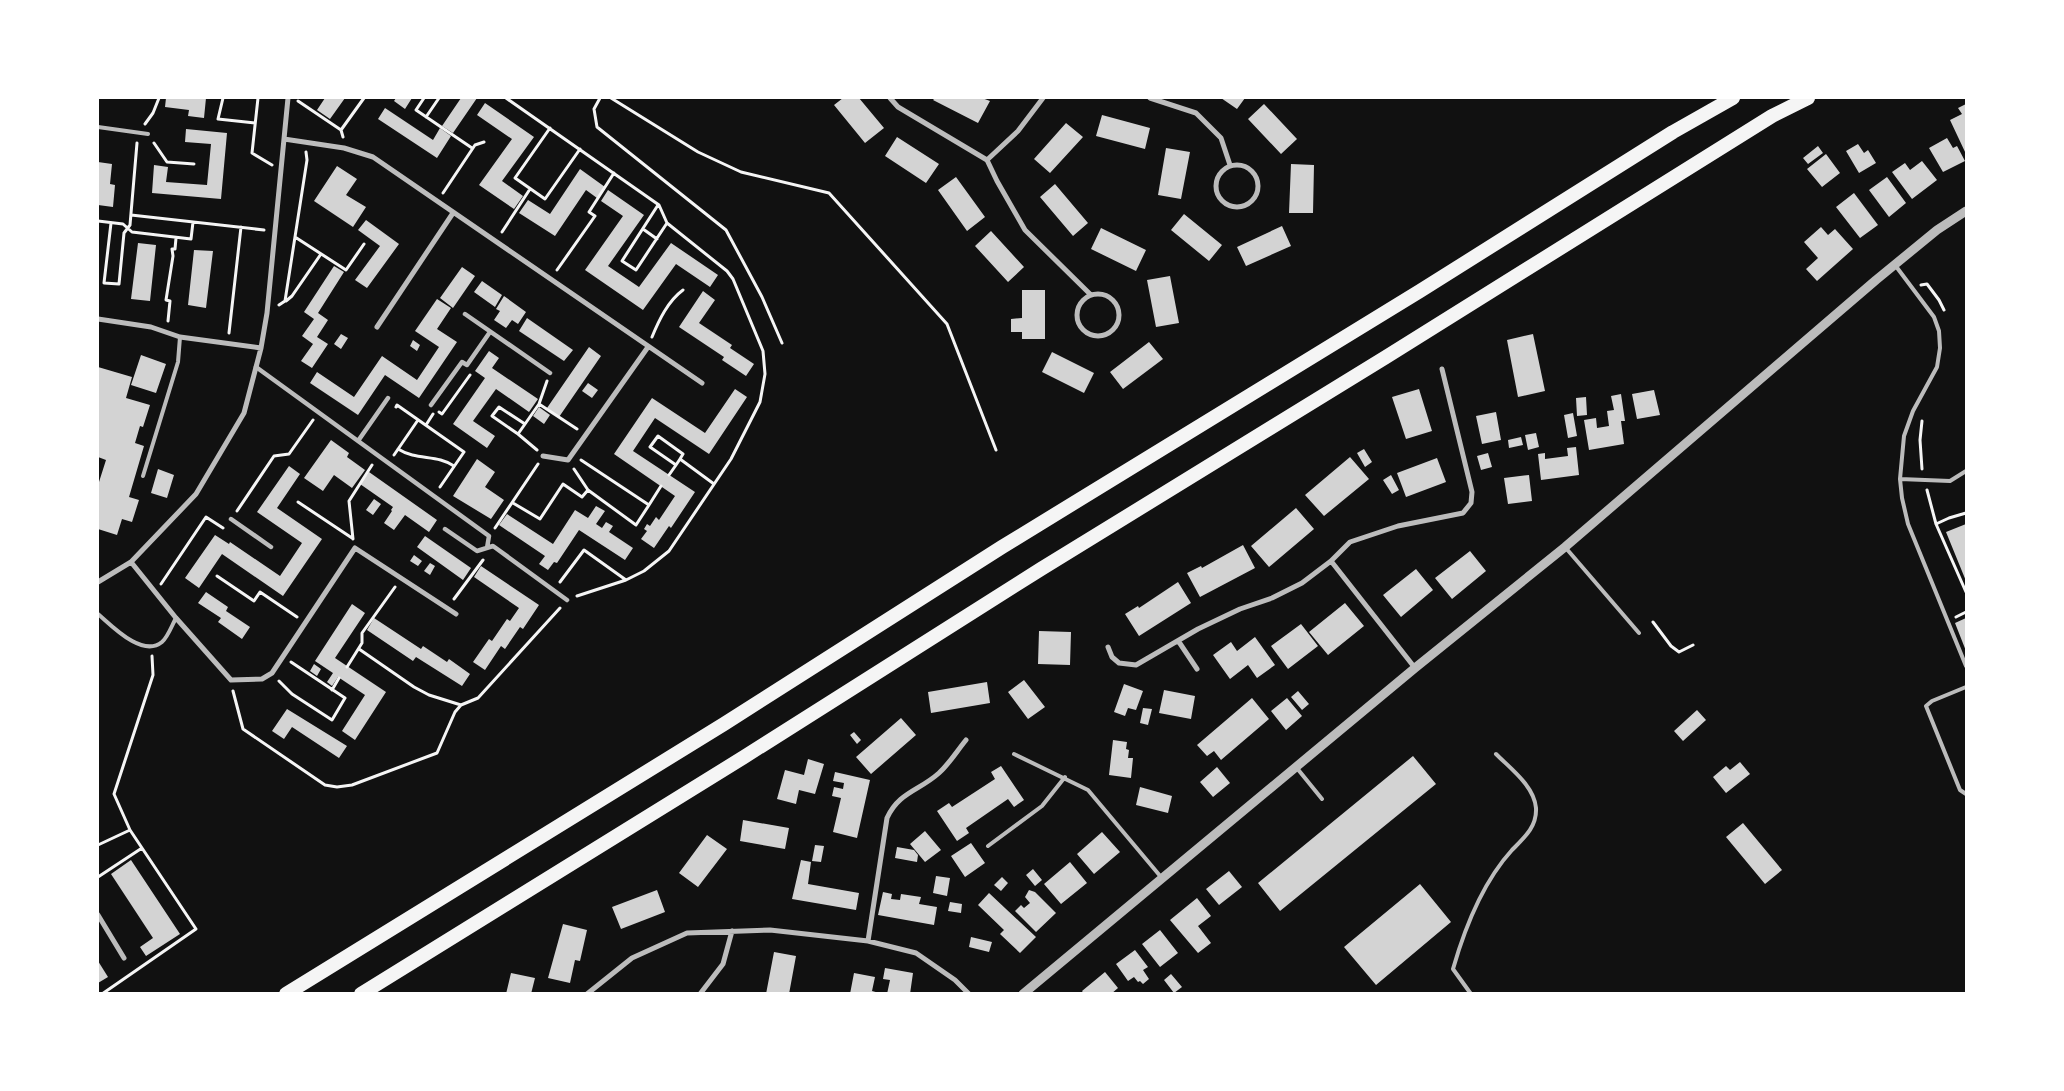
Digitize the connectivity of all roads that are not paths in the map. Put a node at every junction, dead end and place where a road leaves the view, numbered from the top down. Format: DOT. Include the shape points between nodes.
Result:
graph roads {
  1 [pos="288,98"];
  2 [pos="890,98"];
  3 [pos="1042,98"];
  4 [pos="1150,98"];
  5 [pos="1734,98"];
  6 [pos="1808,98"];
  7 [pos="98,128"];
  8 [pos="148,134"];
  9 [pos="284,139"];
  10 [pos="987,160"];
  11 [pos="1230,166"];
  12 [pos="1966,211"];
  13 [pos="453,213"];
  14 [pos="1895,266"];
  15 [pos="1091,295"];
  16 [pos="465,314"];
  17 [pos="98,319"];
  18 [pos="377,327"];
  19 [pos="490,332"];
  20 [pos="180,336"];
  21 [pos="648,346"];
  22 [pos="261,348"];
  23 [pos="256,367"];
  24 [pos="1442,369"];
  25 [pos="550,373"];
  26 [pos="702,384"];
  27 [pos="388,398"];
  28 [pos="431,405"];
  29 [pos="358,441"];
  30 [pos="543,456"];
  31 [pos="1966,472"];
  32 [pos="143,476"];
  33 [pos="1900,480"];
  34 [pos="232,519"];
  35 [pos="445,529"];
  36 [pos="271,546"];
  37 [pos="1565,547"];
  38 [pos="487,548"];
  39 [pos="131,562"];
  40 [pos="1331,562"];
  41 [pos="98,582"];
  42 [pos="567,600"];
  43 [pos="98,614"];
  44 [pos="456,614"];
  45 [pos="176,618"];
  46 [pos="1639,633"];
  47 [pos="1179,642"];
  48 [pos="1108,647"];
  49 [pos="1966,666"];
  50 [pos="1415,668"];
  51 [pos="1197,669"];
  52 [pos="1966,687"];
  53 [pos="966,740"];
  54 [pos="1014,754"];
  55 [pos="1496,754"];
  56 [pos="1296,766"];
  57 [pos="1065,777"];
  58 [pos="1966,794"];
  59 [pos="1322,800"];
  60 [pos="988,846"];
  61 [pos="1161,877"];
  62 [pos="98,915"];
  63 [pos="732,931"];
  64 [pos="868,942"];
  65 [pos="124,958"];
  66 [pos="286,994"];
  67 [pos="361,994"];
  68 [pos="587,994"];
  69 [pos="700,994"];
  70 [pos="968,994"];
  71 [pos="1023,994"];
  72 [pos="1471,994"];
  1 -- 9 [label="street"];
  2 -- 10 [label="street" via="898,107"];
  3 -- 10 [label="street" via="1018,131"];
  4 -- 11 [label="street" via="1196,113 1221,138"];
  5 -- 66 [label="highway" via="1673,132 1002,547 724,724"];
  6 -- 67 [label="highway" via="1772,116 1040,569"];
  7 -- 8 [label="lane"];
  9 -- 13 [label="street" via="344,148 373,157"];
  9 -- 22 [label="street"];
  10 -- 15 [label="street" via="1025,230"];
  11 -- 11 [label="street" via="1224,168 1216,180 1217,193 1225,203 1238,207 1245,205 1255,195 1258,182 1250,169"];
  12 -- 14 [label="street" via="1937,230"];
  13 -- 18 [label="street"];
  13 -- 21 [label="street"];
  14 -- 33 [label="lane" via="1934,317 1940,348 1937,367 1913,411 1904,436"];
  14 -- 37 [label="street"];
  15 -- 15 [label="street" via="1077,309 1078,322 1093,336 1106,334 1117,325 1119,311 1105,295"];
  16 -- 19 [label="street"];
  17 -- 20 [label="street" via="151,327"];
  19 -- 25 [label="street"];
  19 -- 28 [label="street" via="467,365 462,362"];
  20 -- 22 [label="street"];
  20 -- 32 [label="lane" via="178,362"];
  21 -- 26 [label="street"];
  21 -- 30 [label="street" via="568,460"];
  22 -- 23 [label="street"];
  23 -- 29 [label="street"];
  23 -- 39 [label="street" via="244,413 196,494"];
  24 -- 40 [label="street" via="1472,492 1471,503 1463,512 1398,526 1350,542"];
  27 -- 29 [label="street"];
  29 -- 38 [label="street" via="489,536"];
  31 -- 33 [label="lane" via="1950,481"];
  33 -- 49 [label="lane" via="1908,524"];
  34 -- 36 [label="street"];
  35 -- 38 [label="street" via="476,551"];
  37 -- 46 [label="lane"];
  37 -- 50 [label="street"];
  38 -- 42 [label="street" via="493,546"];
  39 -- 41 [label="street"];
  39 -- 45 [label="street"];
  40 -- 47 [label="street" via="1302,583 1198,629"];
  40 -- 50 [label="street"];
  43 -- 45 [label="lane" via="122,636 151,647 162,641"];
  44 -- 45 [label="street" via="355,548 272,673 262,679 231,680"];
  47 -- 48 [label="street" via="1136,665 1119,663"];
  47 -- 51 [label="street"];
  50 -- 56 [label="street"];
  52 -- 58 [label="lane" via="1926,706 1960,790"];
  53 -- 64 [label="street" via="938,774 903,796 887,818"];
  54 -- 57 [label="lane"];
  55 -- 72 [label="lane" via="1528,787 1536,807 1535,817 1524,840 1512,850 1486,886 1473,912 1453,969"];
  56 -- 59 [label="lane"];
  56 -- 61 [label="street"];
  57 -- 60 [label="lane" via="1042,806"];
  57 -- 61 [label="lane" via="1088,790"];
  61 -- 71 [label="street"];
  62 -- 65 [label="street"];
  63 -- 64 [label="street" via="770,930"];
  63 -- 68 [label="street" via="687,933 632,958"];
  63 -- 69 [label="street" via="723,964"];
  64 -- 70 [label="street" via="916,953 955,980"];
}
